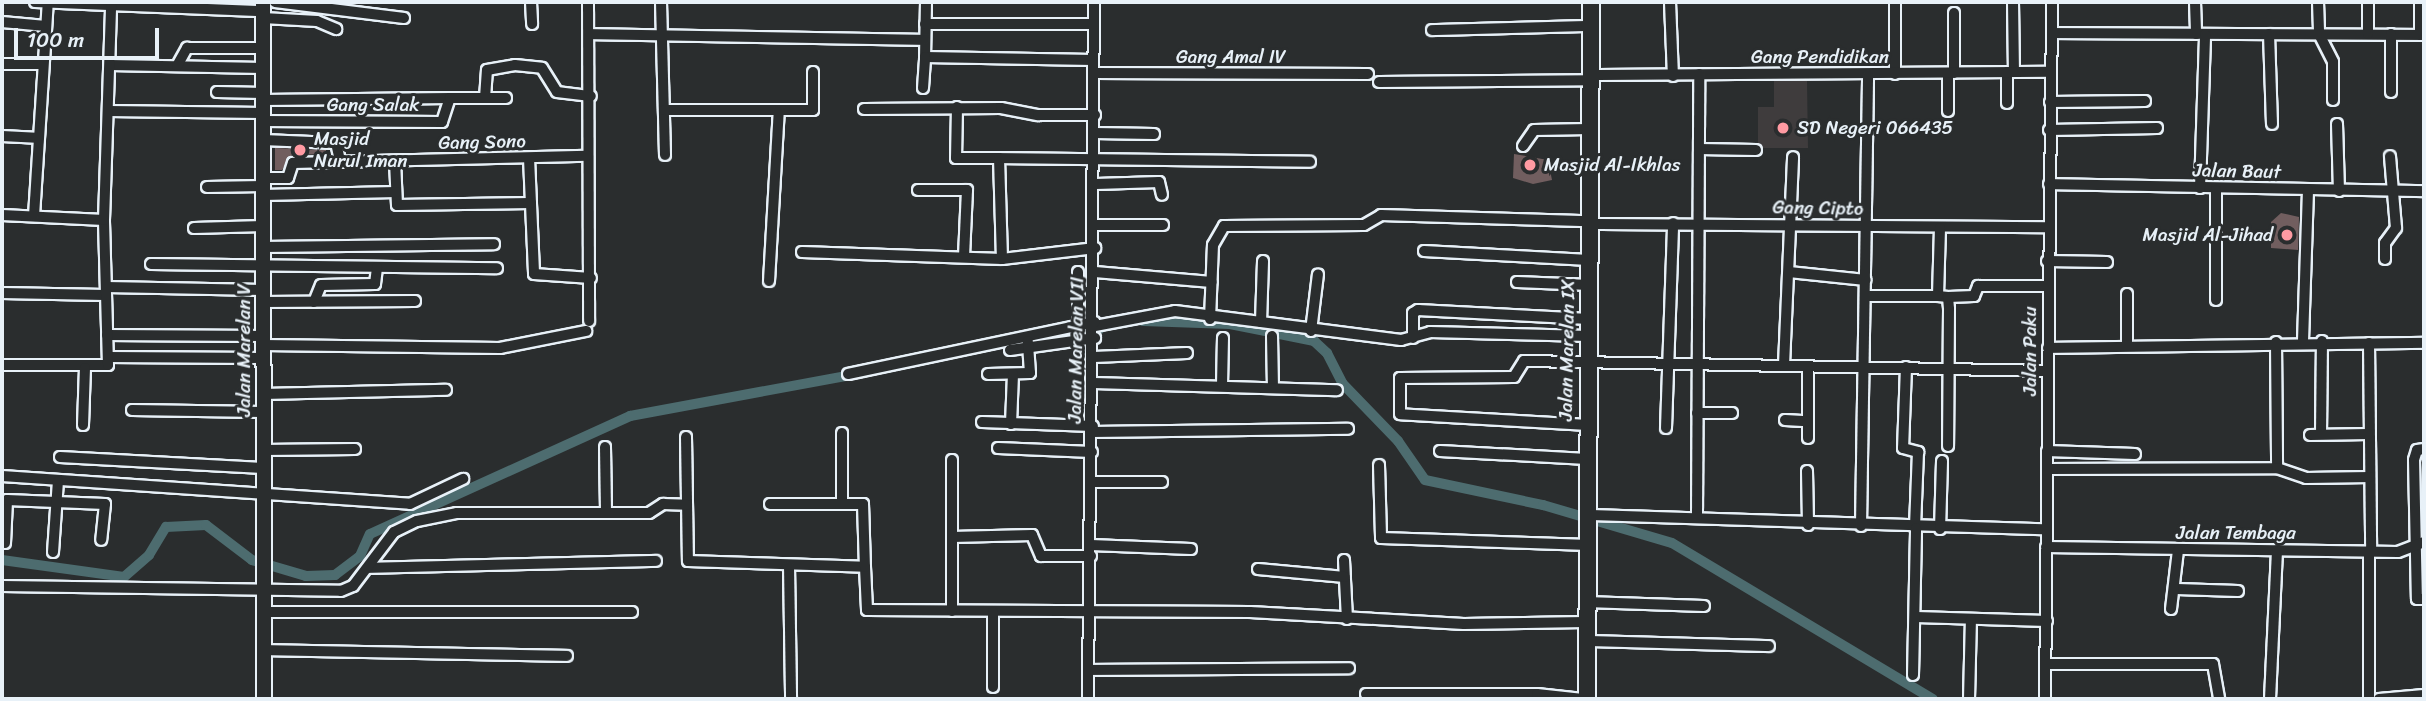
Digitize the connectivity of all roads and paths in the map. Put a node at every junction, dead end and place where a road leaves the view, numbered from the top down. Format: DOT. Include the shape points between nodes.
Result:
graph roads {
  1 [pos="35,2"];
  2 [pos="48,2"];
  3 [pos="531,2"];
  4 [pos="588,2"];
  5 [pos="661,2"];
  6 [pos="926,2"];
  7 [pos="1094,2"];
  8 [pos="1591,2"];
  9 [pos="1670,2"];
  10 [pos="1895,2"];
  11 [pos="2013,2"];
  12 [pos="2052,2"];
  13 [pos="2195,2"];
  14 [pos="2318,2"];
  15 [pos="2368,2"];
  16 [pos="2420,2"];
  17 [pos="111,5"];
  18 [pos="266,8"];
  19 [pos="1954,13"];
  20 [pos="404,18"];
  21 [pos="2,22"];
  22 [pos="531,24"];
  23 [pos="925,24"];
  24 [pos="1094,24"];
  25 [pos="46,26"];
  26 [pos="1590,26"];
  27 [pos="336,29"];
  28 [pos="1432,30"];
  29 [pos="2052,33"];
  30 [pos="590,34"];
  31 [pos="663,34"];
  32 [pos="2200,34"];
  33 [pos="2269,34"];
  34 [pos="2319,34"];
  35 [pos="2368,34"];
  36 [pos="2391,34"];
  37 [pos="2422,35"];
  38 [pos="925,40"];
  39 [pos="263,48"];
  40 [pos="925,57"];
  41 [pos="1093,60"];
  42 [pos="2,64"];
  43 [pos="43,64"];
  44 [pos="110,65"];
  45 [pos="177,66"];
  46 [pos="263,68"];
  47 [pos="813,72"];
  48 [pos="2010,72"];
  49 [pos="2051,72"];
  50 [pos="1951,73"];
  51 [pos="1094,74"];
  52 [pos="1368,74"];
  53 [pos="1699,74"];
  54 [pos="1868,74"];
  55 [pos="1895,74"];
  56 [pos="1673,76"];
  57 [pos="1590,77"];
  58 [pos="1379,82"];
  59 [pos="923,88"];
  60 [pos="216,92"];
  61 [pos="2391,92"];
  62 [pos="591,96"];
  63 [pos="450,98"];
  64 [pos="485,98"];
  65 [pos="506,98"];
  66 [pos="2333,100"];
  67 [pos="2145,101"];
  68 [pos="2050,102"];
  69 [pos="2007,103"];
  70 [pos="263,107"];
  71 [pos="957,107"];
  72 [pos="864,109"];
  73 [pos="664,110"];
  74 [pos="779,110"];
  75 [pos="109,111"];
  76 [pos="1948,111"];
  77 [pos="1095,115"];
  78 [pos="2272,124"];
  79 [pos="2337,124"];
  80 [pos="2157,128"];
  81 [pos="1589,129"];
  82 [pos="2049,130"];
  83 [pos="1096,133"];
  84 [pos="1154,134"];
  85 [pos="2,136"];
  86 [pos="36,138"];
  87 [pos="263,140"];
  88 [pos="1522,146"];
  89 [pos="1699,149"];
  90 [pos="1756,150"];
  91 [pos="665,155"];
  92 [pos="587,156"];
  93 [pos="2390,156"];
  94 [pos="1793,157"];
  95 [pos="529,158"];
  96 [pos="999,158"];
  97 [pos="340,161"];
  98 [pos="395,161"];
  99 [pos="1096,161"];
  100 [pos="1310,162"];
  101 [pos="1096,184"];
  102 [pos="2049,184"];
  103 [pos="207,187"];
  104 [pos="263,187"];
  105 [pos="2200,188"];
  106 [pos="918,190"];
  107 [pos="2217,190"];
  108 [pos="2308,190"];
  109 [pos="2339,191"];
  110 [pos="2424,191"];
  111 [pos="396,192"];
  112 [pos="2393,192"];
  113 [pos="1162,195"];
  114 [pos="531,203"];
  115 [pos="2,215"];
  116 [pos="34,216"];
  117 [pos="104,220"];
  118 [pos="1589,222"];
  119 [pos="1673,223"];
  120 [pos="1698,223"];
  121 [pos="1096,225"];
  122 [pos="1163,225"];
  123 [pos="1793,225"];
  124 [pos="263,226"];
  125 [pos="1867,226"];
  126 [pos="2047,227"];
  127 [pos="194,228"];
  128 [pos="1940,228"];
  129 [pos="494,244"];
  130 [pos="263,247"];
  131 [pos="1096,248"];
  132 [pos="1424,251"];
  133 [pos="802,252"];
  134 [pos="964,256"];
  135 [pos="1002,259"];
  136 [pos="2385,259"];
  137 [pos="1589,260"];
  138 [pos="1264,261"];
  139 [pos="2047,261"];
  140 [pos="2107,262"];
  141 [pos="151,264"];
  142 [pos="263,267"];
  143 [pos="377,267"];
  144 [pos="498,268"];
  145 [pos="1078,272"];
  146 [pos="1095,272"];
  147 [pos="1789,272"];
  148 [pos="1318,274"];
  149 [pos="591,278"];
  150 [pos="1866,280"];
  151 [pos="769,281"];
  152 [pos="1212,282"];
  153 [pos="1517,282"];
  154 [pos="1590,285"];
  155 [pos="2047,286"];
  156 [pos="106,291"];
  157 [pos="2,293"];
  158 [pos="2127,293"];
  159 [pos="263,296"];
  160 [pos="1866,296"];
  161 [pos="1943,297"];
  162 [pos="2216,299"];
  163 [pos="415,301"];
  164 [pos="314,302"];
  165 [pos="1210,318"];
  166 [pos="1589,319"];
  167 [pos="1261,322"];
  168 [pos="1078,326"];
  169 [pos="1095,330"];
  170 [pos="1311,331"];
  171 [pos="107,335"];
  172 [pos="1272,336"];
  173 [pos="1589,336"];
  174 [pos="1223,338"];
  175 [pos="1413,338"];
  176 [pos="2303,341"];
  177 [pos="2322,341"];
  178 [pos="1028,342"];
  179 [pos="2276,342"];
  180 [pos="2369,343"];
  181 [pos="2424,343"];
  182 [pos="263,346"];
  183 [pos="2127,346"];
  184 [pos="2048,348"];
  185 [pos="1010,350"];
  186 [pos="1187,353"];
  187 [pos="108,356"];
  188 [pos="1094,357"];
  189 [pos="1588,364"];
  190 [pos="1668,364"];
  191 [pos="2,365"];
  192 [pos="1698,365"];
  193 [pos="1784,365"];
  194 [pos="1808,366"];
  195 [pos="1863,367"];
  196 [pos="1906,367"];
  197 [pos="1948,368"];
  198 [pos="85,369"];
  199 [pos="2048,371"];
  200 [pos="848,374"];
  201 [pos="988,374"];
  202 [pos="1013,374"];
  203 [pos="1094,383"];
  204 [pos="1222,385"];
  205 [pos="1273,386"];
  206 [pos="446,390"];
  207 [pos="1337,390"];
  208 [pos="263,394"];
  209 [pos="132,410"];
  210 [pos="262,412"];
  211 [pos="1697,413"];
  212 [pos="1732,413"];
  213 [pos="1785,421"];
  214 [pos="1807,421"];
  215 [pos="982,422"];
  216 [pos="1011,424"];
  217 [pos="83,425"];
  218 [pos="1588,425"];
  219 [pos="1666,428"];
  220 [pos="1092,429"];
  221 [pos="1348,429"];
  222 [pos="842,433"];
  223 [pos="2368,433"];
  224 [pos="686,437"];
  225 [pos="1808,438"];
  226 [pos="1948,446"];
  227 [pos="605,447"];
  228 [pos="998,448"];
  229 [pos="355,449"];
  230 [pos="2424,449"];
  231 [pos="263,450"];
  232 [pos="1440,450"];
  233 [pos="2048,451"];
  234 [pos="1092,452"];
  235 [pos="2135,454"];
  236 [pos="60,457"];
  237 [pos="1587,459"];
  238 [pos="952,460"];
  239 [pos="1942,461"];
  240 [pos="1379,465"];
  241 [pos="263,468"];
  242 [pos="2277,468"];
  243 [pos="2047,469"];
  244 [pos="1807,471"];
  245 [pos="2,476"];
  246 [pos="2370,477"];
  247 [pos="463,479"];
  248 [pos="58,481"];
  249 [pos="1091,482"];
  250 [pos="1162,482"];
  251 [pos="107,486"];
  252 [pos="263,494"];
  253 [pos="57,502"];
  254 [pos="842,503"];
  255 [pos="105,504"];
  256 [pos="769,504"];
  257 [pos="687,505"];
  258 [pos="606,513"];
  259 [pos="1696,516"];
  260 [pos="1808,525"];
  261 [pos="1861,526"];
  262 [pos="1589,528"];
  263 [pos="1915,528"];
  264 [pos="1940,529"];
  265 [pos="2046,529"];
  266 [pos="952,537"];
  267 [pos="101,540"];
  268 [pos="5,543"];
  269 [pos="2420,543"];
  270 [pos="2046,547"];
  271 [pos="1191,549"];
  272 [pos="1091,550"];
  273 [pos="2178,550"];
  274 [pos="2277,550"];
  275 [pos="2370,551"];
  276 [pos="53,552"];
  277 [pos="1344,560"];
  278 [pos="656,561"];
  279 [pos="789,566"];
  280 [pos="865,567"];
  281 [pos="368,568"];
  282 [pos="1258,569"];
  283 [pos="1345,576"];
  284 [pos="2,586"];
  285 [pos="2177,589"];
  286 [pos="2238,591"];
  287 [pos="263,592"];
  288 [pos="2424,599"];
  289 [pos="1586,603"];
  290 [pos="1704,606"];
  291 [pos="2171,609"];
  292 [pos="951,611"];
  293 [pos="265,612"];
  294 [pos="632,612"];
  295 [pos="993,612"];
  296 [pos="1091,613"];
  297 [pos="1916,617"];
  298 [pos="1348,619"];
  299 [pos="1970,619"];
  300 [pos="2047,621"];
  301 [pos="1586,622"];
  302 [pos="1586,641"];
  303 [pos="1769,646"];
  304 [pos="265,650"];
  305 [pos="567,656"];
  306 [pos="2047,664"];
  307 [pos="1349,668"];
  308 [pos="1089,670"];
  309 [pos="1913,675"];
  310 [pos="993,687"];
  311 [pos="1366,694"];
  312 [pos="2424,695"];
  313 [pos="264,699"];
  314 [pos="791,699"];
  315 [pos="1088,699"];
  316 [pos="1585,699"];
  317 [pos="1969,699"];
  318 [pos="2045,699"];
  319 [pos="2219,699"];
  320 [pos="2270,699"];
  321 [pos="2369,699"];
  322 [pos="2379,699"];
  1 -- 2 [label="street"];
  2 -- 17 [label="street"];
  2 -- 25 [label="street"];
  3 -- 22 [label="street"];
  4 -- 30 [label="street"];
  5 -- 31 [label="street"];
  6 -- 23 [label="street"];
  7 -- 24 [label="street, Jalan Marelan VII"];
  8 -- 26 [label="main road, Jalan Marelan IX"];
  9 -- 56 [label="street"];
  10 -- 55 [label="street"];
  11 -- 48 [label="street"];
  12 -- 29 [label="street, Jalan Paku"];
  13 -- 32 [label="street"];
  14 -- 34 [label="street"];
  15 -- 35 [label="street"];
  16 -- 37 [label="street"];
  17 -- 18 [label="street"];
  17 -- 44 [label="street"];
  18 -- 20 [label="street"];
  18 -- 27 [label="street"];
  18 -- 39 [label="street, Jalan Marelan V"];
  19 -- 50 [label="street"];
  21 -- 25 [label="street"];
  23 -- 24 [label="street"];
  23 -- 38 [label="street"];
  24 -- 41 [label="street, Jalan Marelan VII"];
  25 -- 43 [label="street"];
  26 -- 28 [label="street"];
  26 -- 57 [label="main road, Jalan Marelan IX"];
  29 -- 32 [label="street"];
  29 -- 49 [label="street, Jalan Paku"];
  30 -- 31 [label="street"];
  30 -- 62 [label="street"];
  31 -- 38 [label="street"];
  31 -- 73 [label="street"];
  32 -- 33 [label="street"];
  32 -- 105 [label="street"];
  33 -- 34 [label="street"];
  33 -- 78 [label="street"];
  34 -- 35 [label="street"];
  34 -- 66 [label="street" via="2333,62"];
  35 -- 36 [label="street"];
  36 -- 37 [label="street"];
  36 -- 61 [label="street"];
  38 -- 40 [label="street"];
  39 -- 45 [label="street" via="187,48"];
  39 -- 46 [label="street, Jalan Marelan V"];
  40 -- 41 [label="street"];
  40 -- 59 [label="street"];
  41 -- 51 [label="street, Jalan Marelan VII"];
  42 -- 43 [label="street"];
  43 -- 86 [label="street"];
  44 -- 45 [label="street"];
  44 -- 75 [label="street"];
  45 -- 46 [label="street"];
  46 -- 70 [label="street, Jalan Marelan V"];
  47 -- 74 [label="street" via="813,110"];
  48 -- 49 [label="street, Gang Pendidikan"];
  48 -- 50 [label="street, Gang Pendidikan"];
  48 -- 69 [label="street"];
  49 -- 68 [label="street, Jalan Paku"];
  50 -- 55 [label="street, Gang Pendidikan"];
  50 -- 76 [label="street"];
  51 -- 52 [label="street, Gang Amal IV"];
  51 -- 77 [label="street, Jalan Marelan VII"];
  53 -- 54 [label="street, Gang Pendidikan"];
  53 -- 56 [label="street, Gang Pendidikan"];
  53 -- 89 [label="street"];
  54 -- 55 [label="street, Gang Pendidikan"];
  54 -- 125 [label="street"];
  56 -- 57 [label="street, Gang Pendidikan"];
  57 -- 58 [label="street, Gang Pendidikan"];
  57 -- 81 [label="main road, Jalan Marelan IX"];
  60 -- 70 [label="street"];
  62 -- 64 [label="street" via="557,92 542,68 514,65 487,70"];
  62 -- 92 [label="street"];
  63 -- 64 [label="street"];
  63 -- 70 [label="street"];
  63 -- 70 [label="street, Gang Salak" via="442,122"];
  64 -- 65 [label="street"];
  67 -- 68 [label="street"];
  68 -- 82 [label="street, Jalan Paku"];
  70 -- 75 [label="street"];
  70 -- 87 [label="street, Jalan Marelan V"];
  71 -- 72 [label="street"];
  71 -- 77 [label="street"];
  71 -- 96 [label="street" via="956,158"];
  73 -- 74 [label="street"];
  73 -- 91 [label="street"];
  74 -- 151 [label="street"];
  75 -- 117 [label="street"];
  77 -- 83 [label="street, Jalan Marelan VII"];
  79 -- 109 [label="street"];
  80 -- 82 [label="street"];
  81 -- 88 [label="street" via="1534,130"];
  81 -- 118 [label="main road, Jalan Marelan IX"];
  82 -- 102 [label="street, Jalan Paku"];
  83 -- 84 [label="street"];
  83 -- 99 [label="street, Jalan Marelan VII"];
  85 -- 86 [label="street"];
  86 -- 116 [label="street"];
  87 -- 97 [label="street" via="336,143"];
  87 -- 104 [label="street, Jalan Marelan V"];
  89 -- 90 [label="street"];
  89 -- 120 [label="street"];
  92 -- 95 [label="street, Gang Sono"];
  92 -- 149 [label="street"];
  93 -- 112 [label="street"];
  94 -- 123 [label="street"];
  95 -- 98 [label="street, Gang Sono"];
  95 -- 114 [label="street"];
  96 -- 99 [label="street"];
  96 -- 135 [label="street"];
  97 -- 98 [label="street, Gang Sono"];
  97 -- 104 [label="street, Gang Sono" via="293,163 288,178"];
  98 -- 111 [label="street"];
  99 -- 100 [label="street"];
  99 -- 101 [label="street, Jalan Marelan VII"];
  101 -- 113 [label="street" via="1150,180 1161,184"];
  101 -- 121 [label="street, Jalan Marelan VII"];
  102 -- 105 [label="street, Jalan Baut"];
  102 -- 126 [label="street, Jalan Paku"];
  103 -- 104 [label="street"];
  104 -- 111 [label="street"];
  104 -- 124 [label="street, Jalan Marelan V"];
  105 -- 107 [label="street, Jalan Baut"];
  106 -- 134 [label="street" via="967,190"];
  107 -- 108 [label="street, Jalan Baut"];
  107 -- 162 [label="street"];
  108 -- 109 [label="street, Jalan Baut"];
  108 -- 176 [label="street"];
  109 -- 112 [label="street, Jalan Baut"];
  110 -- 112 [label="street, Jalan Baut"];
  111 -- 114 [label="street" via="397,205"];
  112 -- 136 [label="street" via="2395,232 2385,243"];
  114 -- 149 [label="street" via="534,274"];
  115 -- 116 [label="street"];
  116 -- 117 [label="street"];
  117 -- 156 [label="street"];
  118 -- 119 [label="street, Gang Cipto"];
  118 -- 137 [label="main road, Jalan Marelan IX"];
  118 -- 152 [label="street, Gang Cipto" via="1381,215 1364,225 1224,226 1213,245"];
  119 -- 120 [label="street, Gang Cipto"];
  119 -- 190 [label="street"];
  120 -- 123 [label="street, Gang Cipto"];
  120 -- 192 [label="street"];
  121 -- 122 [label="street"];
  121 -- 131 [label="street, Jalan Marelan VII"];
  123 -- 125 [label="street, Gang Cipto"];
  123 -- 147 [label="street"];
  124 -- 127 [label="street"];
  124 -- 130 [label="street, Jalan Marelan V"];
  125 -- 128 [label="street, Gang Cipto"];
  125 -- 150 [label="street"];
  126 -- 128 [label="street, Gang Cipto"];
  126 -- 139 [label="street, Jalan Paku"];
  128 -- 161 [label="street"];
  129 -- 130 [label="street"];
  130 -- 142 [label="street, Jalan Marelan V"];
  131 -- 135 [label="street"];
  131 -- 146 [label="street, Jalan Marelan VII"];
  132 -- 137 [label="street"];
  133 -- 134 [label="street"];
  134 -- 135 [label="street"];
  137 -- 154 [label="main road, Jalan Marelan IX"];
  138 -- 167 [label="street"];
  139 -- 140 [label="street"];
  139 -- 155 [label="street, Jalan Paku"];
  141 -- 142 [label="street"];
  142 -- 143 [label="street"];
  142 -- 159 [label="street, Jalan Marelan V"];
  143 -- 144 [label="street"];
  143 -- 164 [label="street" via="375,284 321,285"];
  145 -- 168 [label="street"];
  146 -- 152 [label="street"];
  146 -- 169 [label="street, Jalan Marelan VII"];
  147 -- 150 [label="street"];
  147 -- 193 [label="street"];
  148 -- 170 [label="street"];
  149 -- 182 [label="street" via="587,326 500,348"];
  150 -- 160 [label="street"];
  152 -- 165 [label="street"];
  153 -- 154 [label="street"];
  154 -- 166 [label="main road, Jalan Marelan IX"];
  155 -- 161 [label="street" via="1978,286 1974,296"];
  155 -- 184 [label="street, Jalan Paku"];
  156 -- 157 [label="street"];
  156 -- 159 [label="street"];
  156 -- 171 [label="street"];
  158 -- 183 [label="street"];
  159 -- 164 [label="street"];
  159 -- 182 [label="street, Jalan Marelan V"];
  160 -- 161 [label="street"];
  160 -- 195 [label="street"];
  161 -- 197 [label="street"];
  163 -- 164 [label="street"];
  165 -- 167 [label="street"];
  165 -- 169 [label="street" via="1175,312"];
  166 -- 173 [label="main road, Jalan Marelan IX"];
  166 -- 175 [label="street" via="1418,310 1413,313"];
  167 -- 170 [label="street"];
  168 -- 169 [label="street"];
  168 -- 178 [label="street"];
  169 -- 178 [label="street"];
  169 -- 188 [label="street, Jalan Marelan VII"];
  170 -- 175 [label="street"];
  171 -- 182 [label="street"];
  171 -- 187 [label="street"];
  172 -- 205 [label="street"];
  173 -- 175 [label="street" via="1430,331"];
  173 -- 189 [label="main road, Jalan Marelan IX"];
  174 -- 204 [label="street"];
  176 -- 177 [label="street"];
  176 -- 179 [label="street"];
  177 -- 180 [label="street"];
  177 -- 223 [label="street" via="2315,435"];
  178 -- 185 [label="street"];
  178 -- 200 [label="street"];
  178 -- 202 [label="street" via="1030,373"];
  179 -- 183 [label="street"];
  179 -- 242 [label="street"];
  180 -- 181 [label="street"];
  180 -- 223 [label="street"];
  182 -- 187 [label="street"];
  182 -- 208 [label="street, Jalan Marelan V"];
  183 -- 184 [label="street"];
  184 -- 199 [label="street, Jalan Paku"];
  186 -- 188 [label="street"];
  187 -- 198 [label="street" via="106,368"];
  188 -- 203 [label="street, Jalan Marelan VII"];
  189 -- 190 [label="street"];
  189 -- 218 [label="main road, Jalan Marelan IX"];
  189 -- 218 [label="street" via="1524,361 1514,377 1402,376 1398,411"];
  190 -- 192 [label="street"];
  190 -- 219 [label="street"];
  191 -- 198 [label="street"];
  192 -- 193 [label="street"];
  192 -- 211 [label="street"];
  193 -- 194 [label="street"];
  194 -- 195 [label="street"];
  194 -- 214 [label="street"];
  195 -- 196 [label="street"];
  195 -- 261 [label="street"];
  196 -- 197 [label="street"];
  196 -- 263 [label="street" via="1903,448 1917,451"];
  197 -- 199 [label="street"];
  197 -- 226 [label="street"];
  198 -- 217 [label="street"];
  199 -- 233 [label="street, Jalan Paku"];
  201 -- 202 [label="street"];
  202 -- 216 [label="street"];
  203 -- 204 [label="street"];
  203 -- 220 [label="street, Jalan Marelan VII"];
  204 -- 205 [label="street"];
  205 -- 207 [label="street"];
  206 -- 208 [label="street"];
  208 -- 210 [label="street, Jalan Marelan V"];
  209 -- 210 [label="street"];
  210 -- 231 [label="street, Jalan Marelan V"];
  211 -- 212 [label="street"];
  211 -- 259 [label="street"];
  213 -- 214 [label="street"];
  214 -- 225 [label="street"];
  215 -- 216 [label="street"];
  216 -- 220 [label="street"];
  218 -- 237 [label="main road, Jalan Marelan IX"];
  220 -- 221 [label="street"];
  220 -- 234 [label="street, Jalan Marelan VII"];
  222 -- 254 [label="street"];
  223 -- 246 [label="street"];
  224 -- 257 [label="street"];
  227 -- 258 [label="street"];
  228 -- 234 [label="street"];
  229 -- 231 [label="street"];
  230 -- 269 [label="street" via="2417,450 2414,460"];
  231 -- 241 [label="street, Jalan Marelan V"];
  232 -- 237 [label="street"];
  233 -- 235 [label="street"];
  233 -- 243 [label="street, Jalan Paku"];
  234 -- 249 [label="street, Jalan Marelan VII"];
  236 -- 241 [label="street"];
  237 -- 262 [label="main road, Jalan Marelan IX"];
  238 -- 266 [label="street"];
  239 -- 264 [label="street"];
  240 -- 262 [label="street" via="1381,538"];
  241 -- 252 [label="street, Jalan Marelan V"];
  242 -- 243 [label="street"];
  242 -- 246 [label="street" via="2306,478"];
  243 -- 265 [label="street, Jalan Paku"];
  244 -- 260 [label="street"];
  245 -- 248 [label="street"];
  246 -- 275 [label="street"];
  247 -- 252 [label="street" via="410,504"];
  248 -- 251 [label="street"];
  248 -- 253 [label="street"];
  249 -- 250 [label="street"];
  249 -- 272 [label="street, Jalan Marelan VII"];
  251 -- 252 [label="street"];
  251 -- 255 [label="street"];
  252 -- 287 [label="street, Jalan Marelan V"];
  253 -- 255 [label="street"];
  253 -- 268 [label="street" via="7,500"];
  253 -- 276 [label="street"];
  254 -- 256 [label="street"];
  254 -- 280 [label="street" via="863,504"];
  255 -- 267 [label="street"];
  257 -- 258 [label="street" via="663,504 649,513"];
  257 -- 279 [label="street" via="688,561"];
  258 -- 281 [label="street" via="457,513 417,521 389,537"];
  259 -- 260 [label="street"];
  259 -- 262 [label="street"];
  260 -- 261 [label="street"];
  261 -- 263 [label="street"];
  262 -- 289 [label="main road, Jalan Marelan IX"];
  263 -- 264 [label="street"];
  263 -- 297 [label="street"];
  264 -- 265 [label="street"];
  265 -- 270 [label="street, Jalan Paku"];
  266 -- 272 [label="street" via="1032,535 1041,556"];
  266 -- 292 [label="street"];
  269 -- 275 [label="street, Jalan Tembaga" via="2398,552"];
  269 -- 288 [label="street" via="2417,599"];
  270 -- 273 [label="street, Jalan Tembaga"];
  270 -- 300 [label="street, Jalan Paku"];
  271 -- 272 [label="street"];
  272 -- 296 [label="street, Jalan Marelan VII"];
  273 -- 274 [label="street, Jalan Tembaga"];
  273 -- 285 [label="street"];
  274 -- 275 [label="street, Jalan Tembaga"];
  274 -- 320 [label="street"];
  275 -- 321 [label="street"];
  277 -- 283 [label="street"];
  278 -- 281 [label="street"];
  279 -- 280 [label="street"];
  279 -- 314 [label="street"];
  280 -- 292 [label="street" via="867,610"];
  281 -- 287 [label="street" via="341,591"];
  282 -- 283 [label="street"];
  283 -- 298 [label="street"];
  284 -- 287 [label="street"];
  285 -- 286 [label="street"];
  285 -- 291 [label="street" via="2171,593"];
  287 -- 293 [label="street, Jalan Marelan V"];
  289 -- 290 [label="street"];
  289 -- 301 [label="main road, Jalan Marelan IX"];
  292 -- 295 [label="street"];
  293 -- 294 [label="street"];
  293 -- 304 [label="street, Jalan Marelan V"];
  295 -- 296 [label="street"];
  295 -- 310 [label="street"];
  296 -- 298 [label="street" via="1250,612"];
  296 -- 308 [label="street, Jalan Marelan VII"];
  297 -- 299 [label="street"];
  297 -- 309 [label="street"];
  298 -- 301 [label="street"];
  299 -- 300 [label="street"];
  299 -- 317 [label="street"];
  300 -- 306 [label="street, Jalan Paku"];
  301 -- 302 [label="main road, Jalan Marelan IX"];
  302 -- 303 [label="street"];
  302 -- 316 [label="main road, Jalan Marelan IX"];
  304 -- 305 [label="street"];
  304 -- 313 [label="street, Jalan Marelan V"];
  306 -- 318 [label="street, Jalan Paku"];
  306 -- 319 [label="street" via="2213,664"];
  307 -- 308 [label="street"];
  308 -- 315 [label="street, Jalan Marelan VII"];
  311 -- 316 [label="street" via="1537,694"];
  312 -- 322 [label="street"];
}
